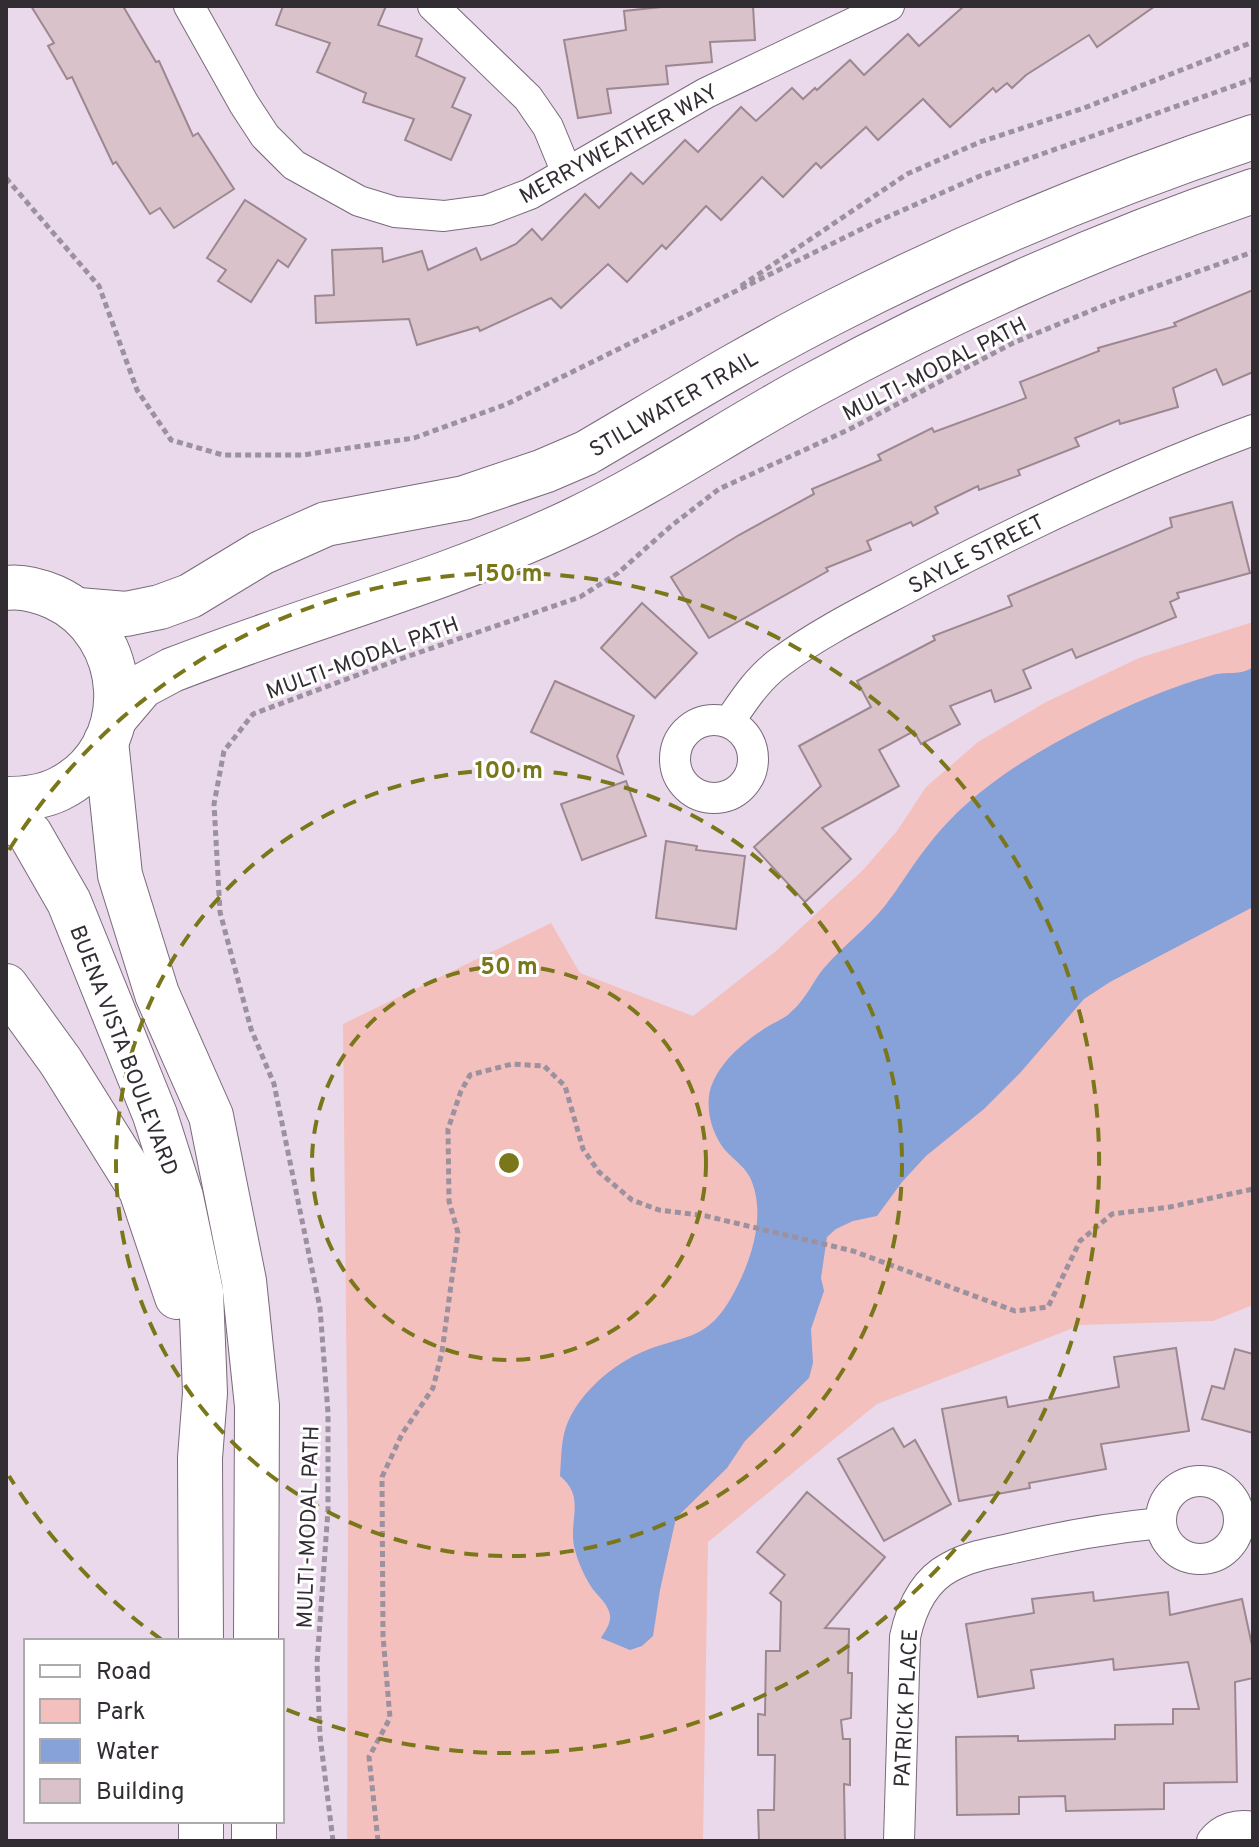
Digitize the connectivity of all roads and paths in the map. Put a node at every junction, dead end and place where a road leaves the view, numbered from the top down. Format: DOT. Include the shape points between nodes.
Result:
graph roads {
  1 [pos="189,6"];
  2 [pos="433,6"];
  3 [pos="889,6"];
  4 [pos="1253,42"];
  5 [pos="1253,79"];
  6 [pos="1253,137"];
  7 [pos="567,173"];
  8 [pos="6,178"];
  9 [pos="1253,191"];
  10 [pos="1253,252"];
  11 [pos="727,296"];
  12 [pos="1253,430"];
  13 [pos="6,556"];
  14 [pos="42,597"];
  15 [pos="729,722"];
  16 [pos="110,730"];
  17 [pos="6,799"];
  18 [pos="6,814"];
  19 [pos="6,986"];
  20 [pos="1253,1189"];
  21 [pos="200,1458"];
  22 [pos="1161,1523"];
  23 [pos="201,1639"];
  24 [pos="256,1639"];
  25 [pos="1253,1827"];
  26 [pos="333,1841"];
  27 [pos="378,1841"];
  28 [pos="899,1841"];
  29 [pos="1212,1841"];
  1 -- 7 [label="street, MERRYWEATHER WAY" via="265,136 294,165 359,201 395,212 444,216 488,210"];
  2 -- 7 [label="street" via="528,98 548,127"];
  3 -- 7 [label="street, MERRYWEATHER WAY" via="706,93"];
  4 -- 11 [label="path" via="907,174"];
  5 -- 11 [label="path" via="980,176"];
  6 -- 14 [label="main road, STILLWATER TRAIL" via="1053,209 921,270 544,471 464,498 326,524 160,607 126,614"];
  8 -- 11 [label="path" via="99,286 137,390 171,440 223,455 303,455 414,438 507,404"];
  9 -- 16 [label="main road" via="1127,237 955,313 749,419 576,519 491,557 172,670 142,686"];
  10 -- 26 [label="path, MULTI-MODAL PATH" via="1013,343 848,430 719,489 618,573 580,597 253,714 224,751 214,804 220,912 251,1029 274,1084 320,1308 328,1510 317,1663"];
  12 -- 15 [label="street, SAYLE STREET" via="1067,507 829,631 770,670"];
  13 -- 14 [label="main road"];
  14 -- 16 [label="main road" via="100,636 113,665 117,696"];
  16 -- 17 [label="main road" via="87,768 60,788 29,799"];
  16 -- 24 [label="main road" via="120,875 157,994 211,1116 244,1281 257,1406"];
  18 -- 21 [label="main road, BUENA VISTA BOULEVARD" via="30,834 69,902 155,1115 181,1197 201,1292 205,1393"];
  19 -- 21 [label="main road" via="141,1190 180,1305"];
  20 -- 27 [label="path" via="1112,1214 1080,1241 1048,1307 1015,1311 853,1251 632,1200 599,1172 583,1149 565,1086 544,1066 512,1064 470,1075 448,1129 449,1201 458,1233 442,1352 433,1388 402,1434 382,1477 383,1636 390,1718 369,1757"];
  21 -- 23 [label="main road, BUENA VISTA BOULEVARD"];
  22 -- 28 [label="street, PATRICK PLACE" via="977,1556 948,1567 926,1586 911,1610 905,1637"];
  25 -- 29 [label="street" via="1228,1828"];
}
